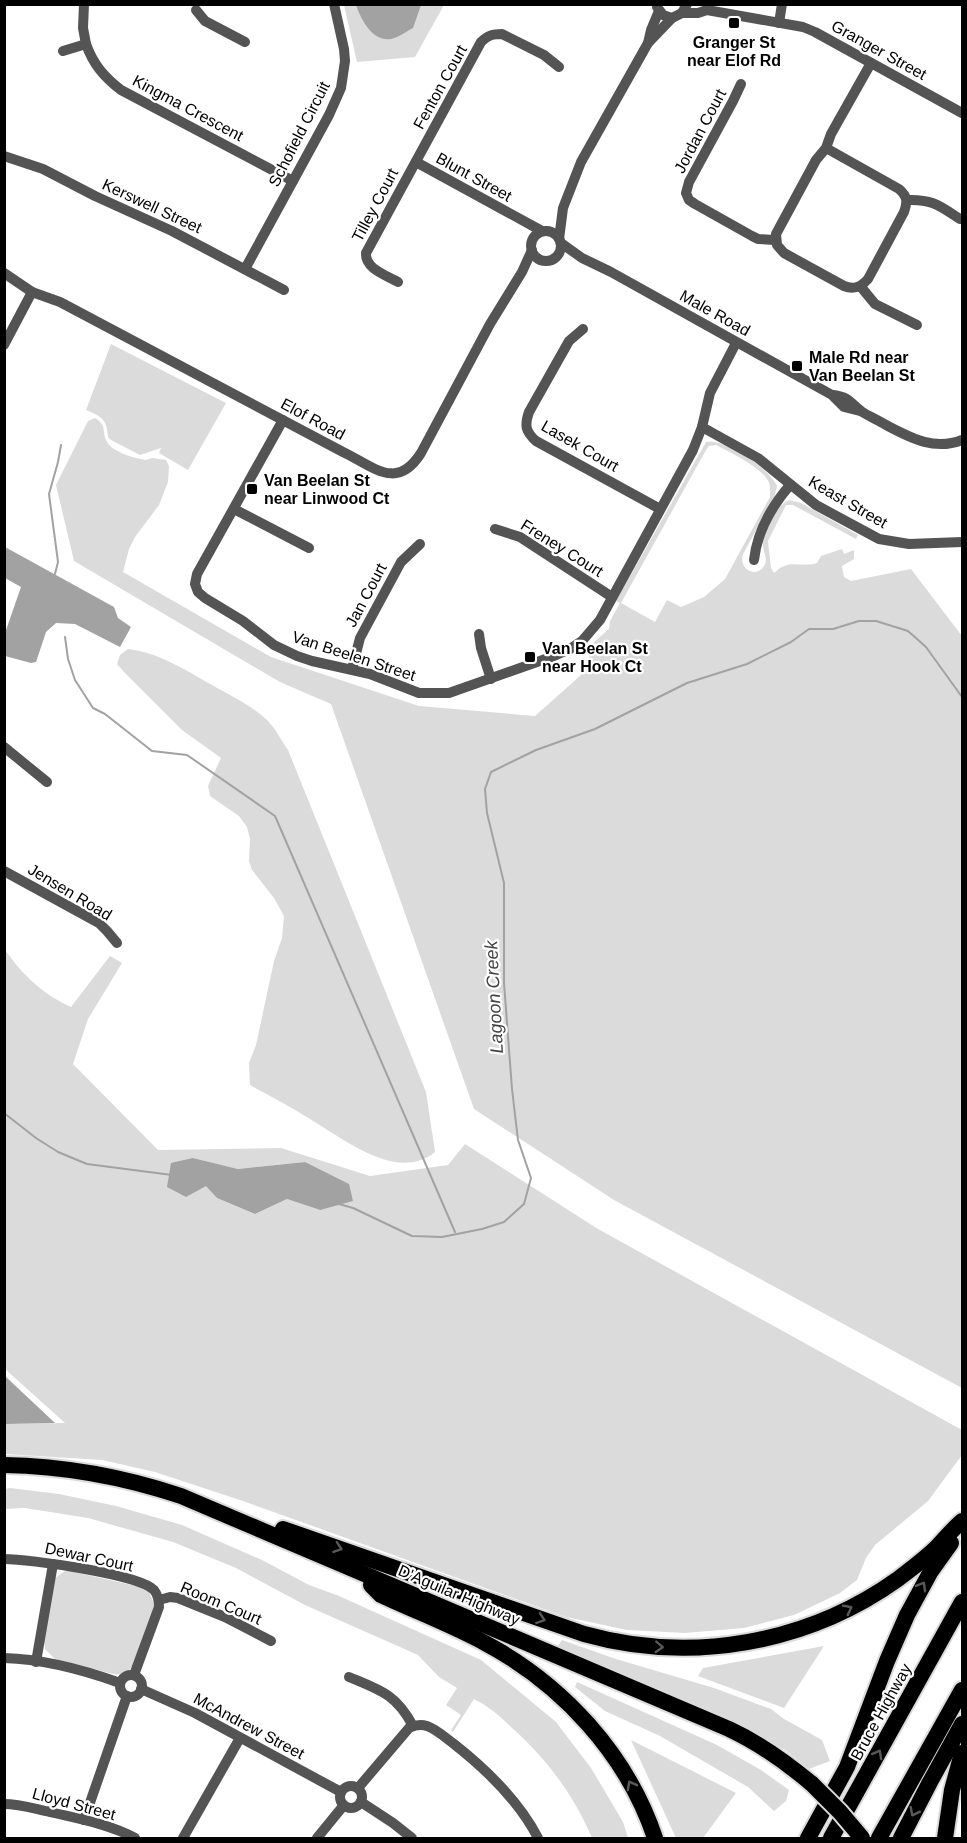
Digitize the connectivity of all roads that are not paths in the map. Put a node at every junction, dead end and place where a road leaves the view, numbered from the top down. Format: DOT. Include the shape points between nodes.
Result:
graph roads {
  1 [pos="84,4"];
  2 [pos="334,4"];
  3 [pos="782,4"];
  4 [pos="657,6"];
  5 [pos="703,8"];
  6 [pos="193,9"];
  7 [pos="680,12"];
  8 [pos="778,23"];
  9 [pos="245,42"];
  10 [pos="648,43"];
  11 [pos="86,44"];
  12 [pos="63,51"];
  13 [pos="871,63"];
  14 [pos="559,67"];
  15 [pos="741,84"];
  16 [pos="963,113"];
  17 [pos="826,148"];
  18 [pos="4,156"];
  19 [pos="416,162"];
  20 [pos="293,181"];
  21 [pos="907,200"];
  22 [pos="563,208"];
  23 [pos="519,218"];
  24 [pos="960,219"];
  25 [pos="545,231"];
  26 [pos="775,240"];
  27 [pos="560,241"];
  28 [pos="532,245"];
  29 [pos="556,257"];
  30 [pos="582,258"];
  31 [pos="541,260"];
  32 [pos="245,269"];
  33 [pos="522,272"];
  34 [pos="4,273"];
  35 [pos="398,282"];
  36 [pos="861,286"];
  37 [pos="284,290"];
  38 [pos="32,292"];
  39 [pos="917,325"];
  40 [pos="583,329"];
  41 [pos="736,343"];
  42 [pos="4,345"];
  43 [pos="283,420"];
  44 [pos="702,427"];
  45 [pos="962,442"];
  46 [pos="790,485"];
  47 [pos="234,508"];
  48 [pos="660,509"];
  49 [pos="495,529"];
  50 [pos="963,542"];
  51 [pos="420,544"];
  52 [pos="309,548"];
  53 [pos="754,560"];
  54 [pos="612,597"];
  55 [pos="479,634"];
  56 [pos="352,669"];
  57 [pos="491,679"];
  58 [pos="4,747"];
  59 [pos="47,782"];
  60 [pos="4,871"];
  61 [pos="117,943"];
  62 [pos="4,1465"];
  63 [pos="4,1473"];
  64 [pos="202,1505"];
  65 [pos="963,1521"];
  66 [pos="963,1528"];
  67 [pos="4,1559"];
  68 [pos="53,1564"];
  69 [pos="371,1586"];
  70 [pos="159,1600"];
  71 [pos="963,1602"];
  72 [pos="271,1641"];
  73 [pos="4,1658"];
  74 [pos="36,1662"];
  75 [pos="134,1675"];
  76 [pos="349,1677"];
  77 [pos="120,1683"];
  78 [pos="141,1689"];
  79 [pos="963,1690"];
  80 [pos="128,1696"];
  81 [pos="963,1724"];
  82 [pos="413,1726"];
  83 [pos="240,1738"];
  84 [pos="963,1753"];
  85 [pos="358,1788"];
  86 [pos="810,1788"];
  87 [pos="341,1792"];
  88 [pos="361,1802"];
  89 [pos="4,1804"];
  90 [pos="344,1805"];
  91 [pos="84,1820"];
  92 [pos="135,1839"];
  93 [pos="183,1839"];
  94 [pos="317,1839"];
  95 [pos="412,1839"];
  96 [pos="538,1839"];
  97 [pos="655,1839"];
  98 [pos="808,1839"];
  99 [pos="831,1839"];
  100 [pos="852,1839"];
  101 [pos="862,1839"];
  102 [pos="879,1839"];
  103 [pos="901,1839"];
  104 [pos="945,1839"];
  1 -- 11 [label="street, Kingma Crescent" via="82,28"];
  2 -- 20 [label="street, Schofield Circuit" via="345,49 341,88"];
  3 -- 8 [label="street"];
  4 -- 7 [label="street" via="667,17"];
  4 -- 10 [label="street"];
  5 -- 7 [label="street, Granger Street" via="698,13"];
  5 -- 8 [label="street, Granger Street"];
  6 -- 9 [label="street" via="205,21"];
  7 -- 10 [label="street"];
  8 -- 13 [label="street, Granger Street" via="815,32"];
  10 -- 22 [label="street" via="580,162"];
  11 -- 12 [label="street"];
  11 -- 20 [label="street, Kingma Crescent" via="99,69 121,90"];
  13 -- 16 [label="street, Granger Street"];
  13 -- 17 [label="street"];
  14 -- 19 [label="street, Fenton Court" via="509,36 487,36"];
  15 -- 26 [label="street, Jordan Court" via="681,194 758,239"];
  17 -- 21 [label="street" via="899,189"];
  17 -- 26 [label="street"];
  18 -- 32 [label="street, Kerswell Street" via="43,169"];
  19 -- 23 [label="street, Blunt Street"];
  19 -- 35 [label="street, Tilley Court" via="366,253 371,267"];
  20 -- 32 [label="street, Schofield Circuit"];
  21 -- 24 [label="street" via="930,201"];
  21 -- 36 [label="street" via="884,250"];
  22 -- 25 [label="street"];
  22 -- 27 [label="street"];
  23 -- 25 [label="street, Blunt Street"];
  23 -- 28 [label="street, Blunt Street"];
  25 -- 27 [label="street"];
  25 -- 28 [label="street"];
  26 -- 36 [label="street" via="780,249 804,264 849,288"];
  27 -- 29 [label="street"];
  27 -- 30 [label="street, Male Road"];
  28 -- 31 [label="street" via="534,255"];
  28 -- 33 [label="street, Elof Road"];
  29 -- 30 [label="street, Male Road"];
  29 -- 31 [label="street"];
  30 -- 41 [label="street, Male Road"];
  31 -- 33 [label="street, Elof Road"];
  32 -- 37 [label="street, Kerswell Street"];
  33 -- 43 [label="street, Elof Road" via="427,443 407,470 397,474 381,471"];
  34 -- 38 [label="street, Elof Road"];
  36 -- 39 [label="street" via="875,304"];
  38 -- 42 [label="street"];
  38 -- 43 [label="street, Elof Road" via="60,302"];
  40 -- 48 [label="street, Lasek Court" via="569,341 529,412 526,429 536,441"];
  41 -- 44 [label="street, Van Beelen Street" via="710,393"];
  41 -- 45 [label="street, Male Road" via="832,395 844,407 921,442"];
  43 -- 47 [label="street, Van Beelen Street"];
  44 -- 46 [label="street, Keast Street" via="758,458"];
  44 -- 48 [label="street, Van Beelen Street"];
  46 -- 50 [label="street, Keast Street" via="816,505 879,539 909,544"];
  46 -- 53 [label="street" via="758,535"];
  47 -- 52 [label="street"];
  47 -- 56 [label="street, Van Beelen Street" via="197,574 198,592 274,645 312,661"];
  48 -- 54 [label="street, Van Beelen Street"];
  49 -- 54 [label="street, Freney Court" via="520,537"];
  51 -- 56 [label="street, Jan Court" via="401,562 385,590 360,638"];
  54 -- 57 [label="street, Van Beelen Street" via="591,631 570,649"];
  55 -- 57 [label="street"];
  56 -- 57 [label="street, Van Beelen Street" via="413,691 433,694 449,693"];
  58 -- 59 [label="street"];
  60 -- 61 [label="street, Jensen Road" via="99,923"];
  62 -- 64 [label="highway, D'Aguilar Highway" via="102,1475"];
  63 -- 69 [label="highway, D'Aguilar Highway" via="68,1476 148,1494"];
  64 -- 65 [label="highway, one-way" via="243,1515 584,1634 625,1644 680,1648 762,1640 839,1614 898,1579"];
  64 -- 86 [label="highway, D'Aguilar Highway" via="735,1732 775,1756"];
  98 -- 66 [label="highway, one-way" via="847,1767 907,1615 931,1571"];
  67 -- 68 [label="street, Dewar Court"];
  68 -- 70 [label="street, Dewar Court" via="140,1583 153,1589"];
  68 -- 74 [label="street"];
  69 -- 86 [label="highway" via="729,1738"];
  97 -- 69 [label="highway, D'Aguilar Highway, one-way" via="619,1765 597,1734 552,1688 483,1642 381,1595"];
  70 -- 72 [label="street, Room Court" via="178,1598"];
  70 -- 75 [label="street" via="158,1613"];
  99 -- 71 [label="highway, Bruce Highway, one-way"];
  73 -- 74 [label="street"];
  74 -- 77 [label="street"];
  75 -- 77 [label="street" via="127,1675"];
  75 -- 78 [label="street" via="142,1682"];
  76 -- 82 [label="street" via="395,1699"];
  77 -- 80 [label="street" via="122,1692"];
  78 -- 80 [label="street"];
  78 -- 83 [label="street, McAndrew Street"];
  79 -- 102 [label="highway"];
  80 -- 91 [label="street"];
  81 -- 103 [label="highway, one-way"];
  82 -- 85 [label="street"];
  82 -- 96 [label="street" via="429,1727 468,1755 507,1795"];
  83 -- 87 [label="street, McAndrew Street"];
  83 -- 93 [label="street"];
  84 -- 104 [label="highway" via="952,1790"];
  85 -- 87 [label="street" via="349,1786"];
  85 -- 88 [label="street"];
  86 -- 100 [label="highway"];
  86 -- 101 [label="highway, D'Aguilar Highway, bridge" via="840,1812"];
  87 -- 90 [label="street"];
  88 -- 90 [label="street" via="354,1808"];
  88 -- 95 [label="street"];
  89 -- 91 [label="street, Lloyd Street"];
  90 -- 94 [label="street"];
  91 -- 92 [label="street, Lloyd Street"];
}
